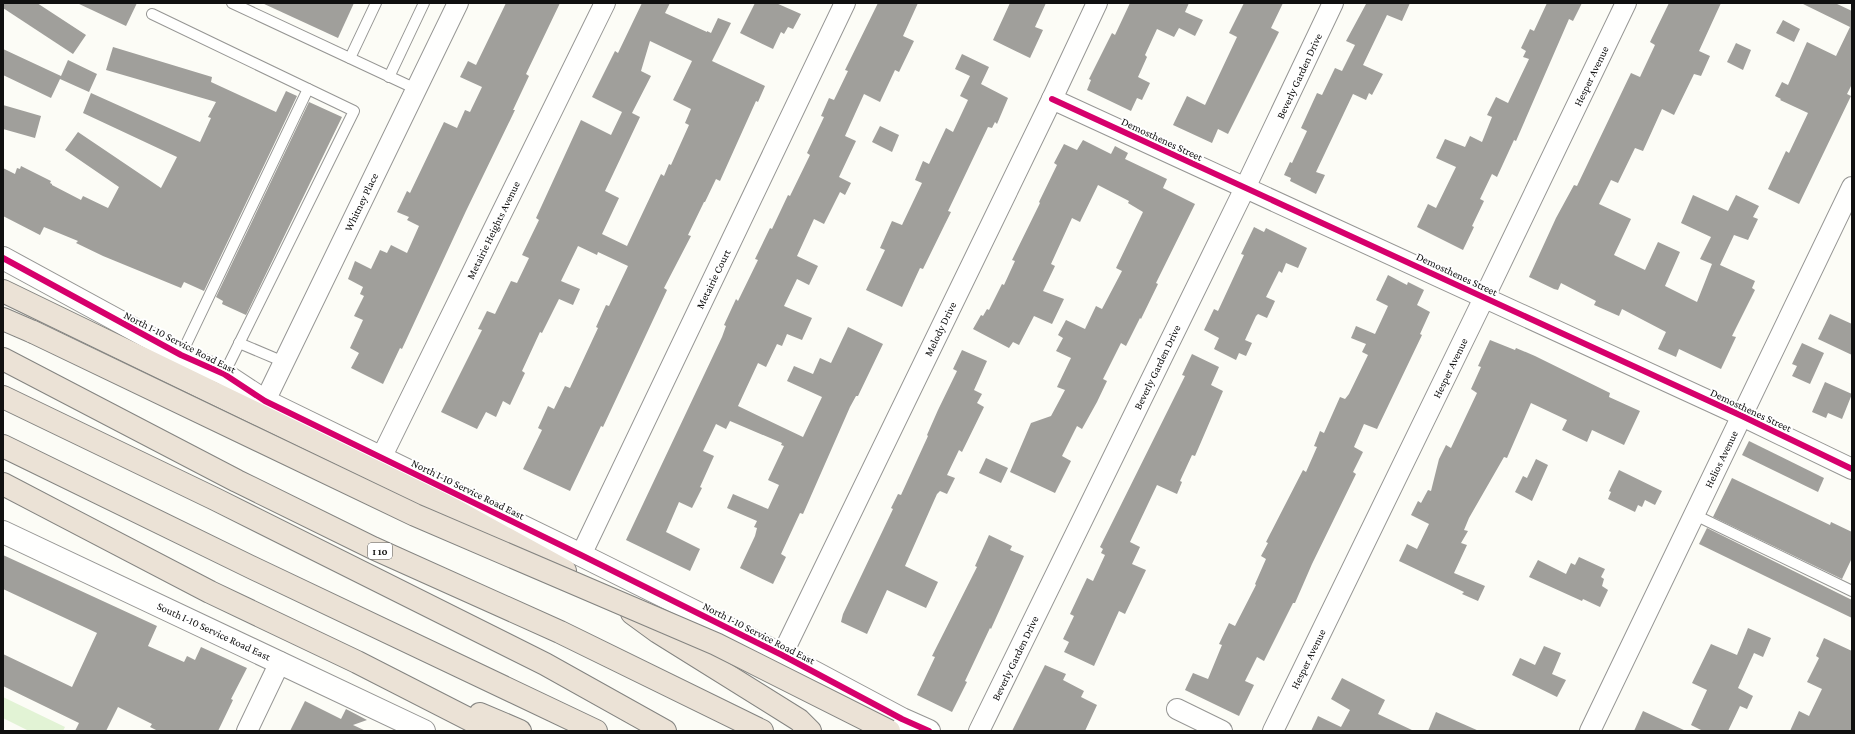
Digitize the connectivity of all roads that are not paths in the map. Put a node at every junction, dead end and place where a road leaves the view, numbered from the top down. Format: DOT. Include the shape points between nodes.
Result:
graph roads {
  1 [pos="232,3"];
  2 [pos="376,3"];
  3 [pos="424,3"];
  4 [pos="458,3"];
  5 [pos="605,3"];
  6 [pos="845,3"];
  7 [pos="1097,3"];
  8 [pos="1333,3"];
  9 [pos="1626,3"];
  10 [pos="152,14"];
  11 [pos="350,58"];
  12 [pos="389,77"];
  13 [pos="308,89"];
  14 [pos="416,89"];
  15 [pos="1052,99"];
  16 [pos="1852,187"];
  17 [pos="1245,188"];
  18 [pos="3,258"];
  19 [pos="4,291"];
  20 [pos="1484,298"];
  21 [pos="3,319"];
  22 [pos="239,343"];
  23 [pos="181,355"];
  24 [pos="3,359"];
  25 [pos="284,362"];
  26 [pos="224,374"];
  27 [pos="3,398"];
  28 [pos="265,401"];
  29 [pos="1742,416"];
  30 [pos="3,446"];
  31 [pos="381,458"];
  32 [pos="1852,469"];
  33 [pos="3,484"];
  34 [pos="1695,515"];
  35 [pos="3,532"];
  36 [pos="581,555"];
  37 [pos="1852,591"];
  38 [pos="782,655"];
  39 [pos="280,662"];
  40 [pos="357,662"];
  41 [pos="1177,709"];
  42 [pos="247,731"];
  43 [pos="424,731"];
  44 [pos="492,731"];
  45 [pos="520,731"];
  46 [pos="596,731"];
  47 [pos="665,731"];
  48 [pos="762,731"];
  49 [pos="810,731"];
  50 [pos="889,731"];
  51 [pos="929,731"];
  52 [pos="980,731"];
  53 [pos="1222,731"];
  54 [pos="1273,731"];
  55 [pos="1590,731"];
  1 -- 11 [label="lane"];
  2 -- 11 [label="lane"];
  3 -- 12 [label="lane"];
  4 -- 14 [label="street, Whitney Place"];
  5 -- 31 [label="street, Metairie Heights Avenue"];
  6 -- 36 [label="street, Metairie Court"];
  7 -- 15 [label="street, Melody Drive"];
  8 -- 17 [label="street, Beverly Garden Drive"];
  9 -- 20 [label="street, Hesper Avenue"];
  10 -- 13 [label="lane"];
  11 -- 12 [label="lane"];
  12 -- 14 [label="lane"];
  13 -- 22 [label="lane" via="354,111"];
  13 -- 23 [label="lane"];
  14 -- 25 [label="street, Whitney Place"];
  15 -- 17 [label="street, Demosthenes Street"];
  15 -- 38 [label="street, Melody Drive"];
  16 -- 29 [label="street, Helios Avenue"];
  17 -- 20 [label="street, Demosthenes Street"];
  17 -- 52 [label="street, Beverly Garden Drive"];
  18 -- 23 [label="street, North I-10 Service Road East"];
  19 -- 49 [label="highway" via="445,505 524,547 603,593 658,632 799,720"];
  20 -- 29 [label="street, Demosthenes Street"];
  20 -- 54 [label="street, Hesper Avenue"];
  21 -- 50 [label="highway, bridge" via="415,515 716,644"];
  22 -- 25 [label="lane"];
  22 -- 26 [label="lane"];
  23 -- 26 [label="street, North I-10 Service Road East"];
  24 -- 48 [label="highway, I 10" via="237,481 359,541 560,632"];
  25 -- 28 [label="street, Whitney Place"];
  26 -- 28 [label="street, North I-10 Service Road East"];
  27 -- 47 [label="highway" via="215,499 545,664"];
  28 -- 31 [label="street, North I-10 Service Road East"];
  29 -- 32 [label="street, Demosthenes Street"];
  29 -- 34 [label="street, Helios Avenue"];
  30 -- 46 [label="highway"];
  31 -- 36 [label="street, North I-10 Service Road East"];
  33 -- 40 [label="highway" via="210,592"];
  34 -- 37 [label="lane"];
  34 -- 55 [label="street, Helios Avenue"];
  35 -- 39 [label="street, South I-10 Service Road East"];
  36 -- 38 [label="street, North I-10 Service Road East"];
  38 -- 51 [label="street, North I-10 Service Road East" via="897,717"];
  39 -- 42 [label="street"];
  39 -- 43 [label="street, South I-10 Service Road East"];
  40 -- 44 [label="highway"];
  40 -- 45 [label="highway"];
  41 -- 53 [label="street"];
}
